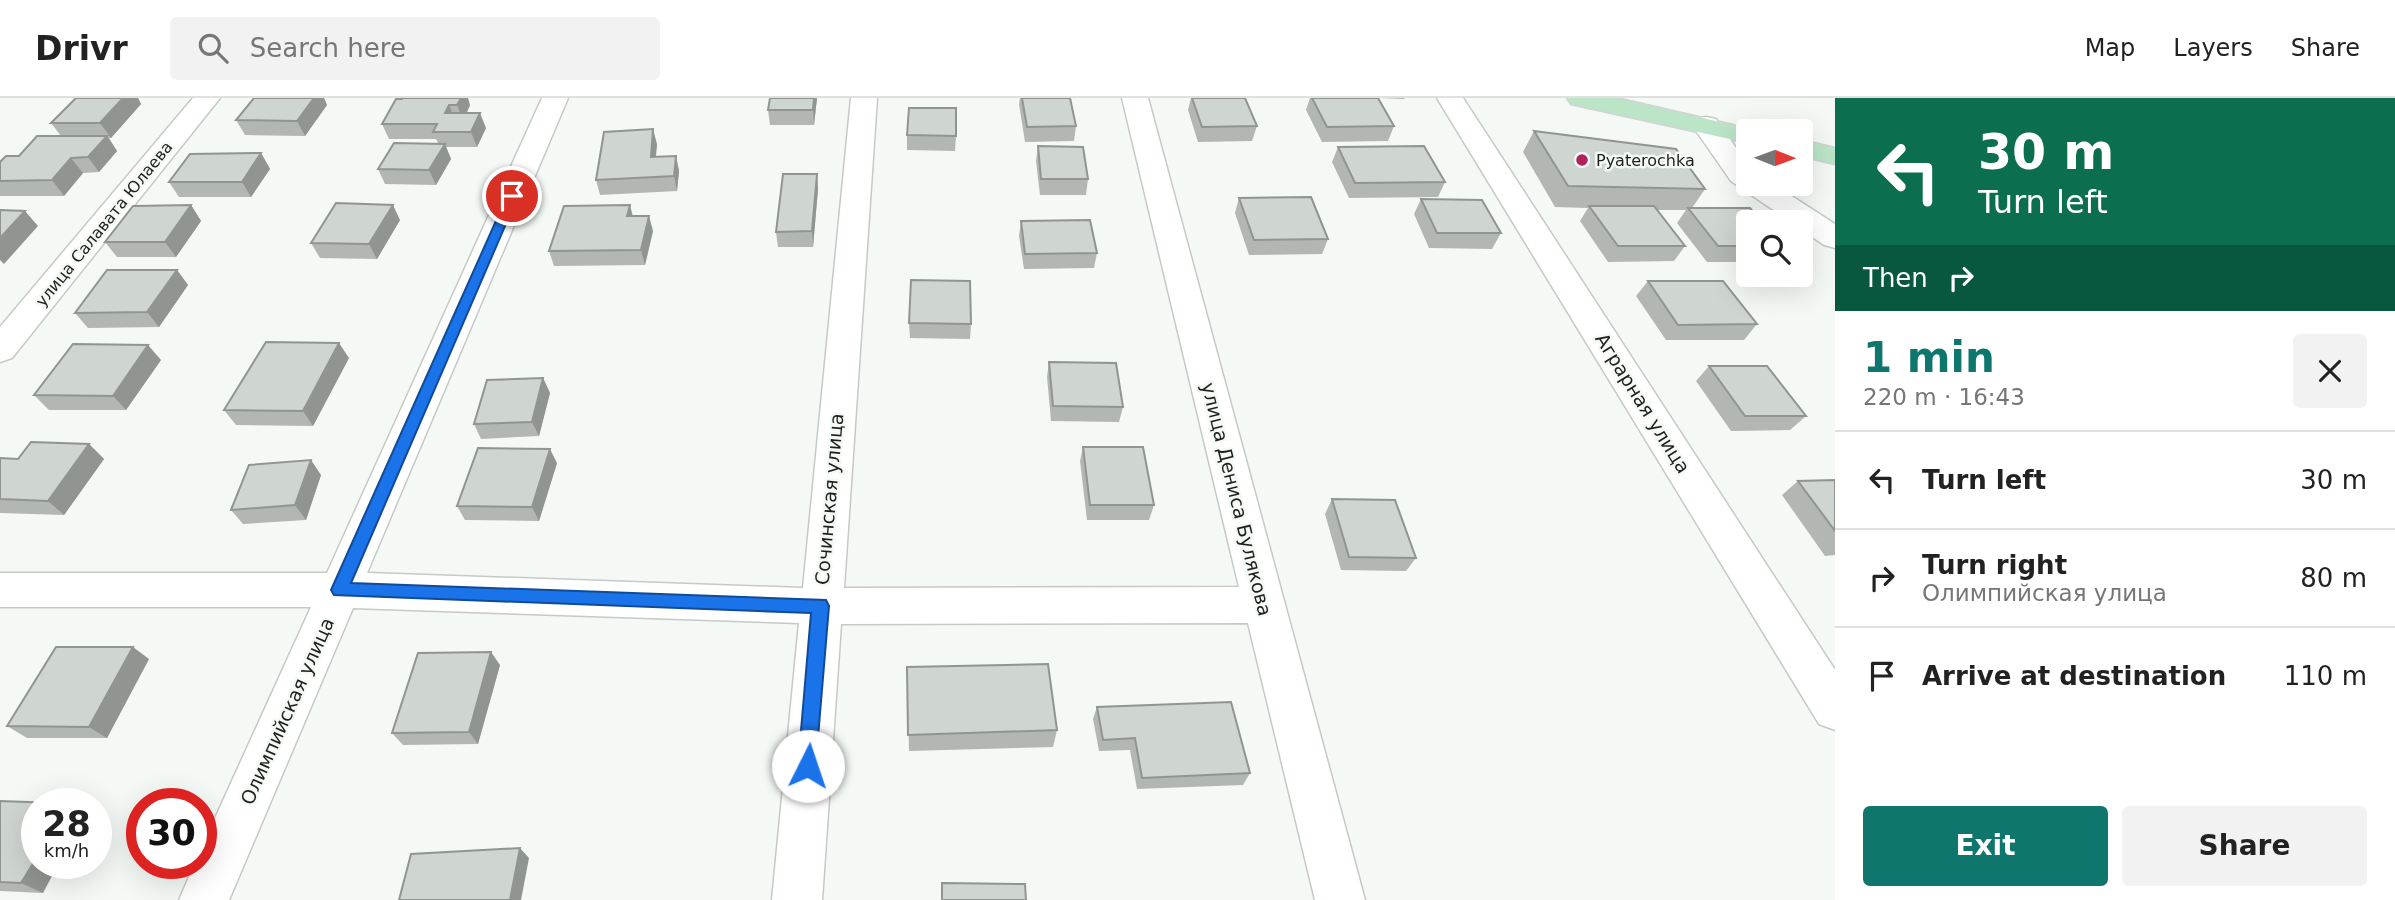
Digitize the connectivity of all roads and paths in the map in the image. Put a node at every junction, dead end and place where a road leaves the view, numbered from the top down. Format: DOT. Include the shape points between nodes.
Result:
graph roads {
  1 [pos="207,98"];
  2 [pos="555,98"];
  3 [pos="864,98"];
  4 [pos="1135,98"];
  5 [pos="1450,98"];
  6 [pos="1580,98"];
  7 [pos="1706,125"];
  8 [pos="1736,132"];
  9 [pos="1813,151"];
  10 [pos="1835,156"];
  11 [pos="1736,168"];
  12 [pos="1772,196"];
  13 [pos="1835,238"];
  14 [pos="0,350"];
  15 [pos="0,590"];
  16 [pos="340,590"];
  17 [pos="1264,605"];
  18 [pos="820,606"];
  19 [pos="1835,709"];
  20 [pos="204,900"];
  21 [pos="797,900"];
  22 [pos="1340,900"];
  1 -- 14 [label="street, улица Салавата Юлаева"];
  2 -- 16 [label="street, Олимпийская улица"];
  3 -- 18 [label="street, Сочинская улица"];
  4 -- 17 [label="street, улица Дениса Булякова"];
  5 -- 19 [label="street, Аграрная улица"];
  6 -- 7 [label="main road"];
  7 -- 8 [label="main road"];
  7 -- 11 [label="street"];
  9 -- 10 [label="main road"];
  12 -- 13 [label="street"];
  15 -- 16 [label="street"];
  16 -- 18 [label="street"];
  16 -- 20 [label="street, Олимпийская улица"];
  17 -- 18 [label="street"];
  17 -- 22 [label="street, улица Дениса Булякова"];
  18 -- 21 [label="street, Сочинская улица"];
}
